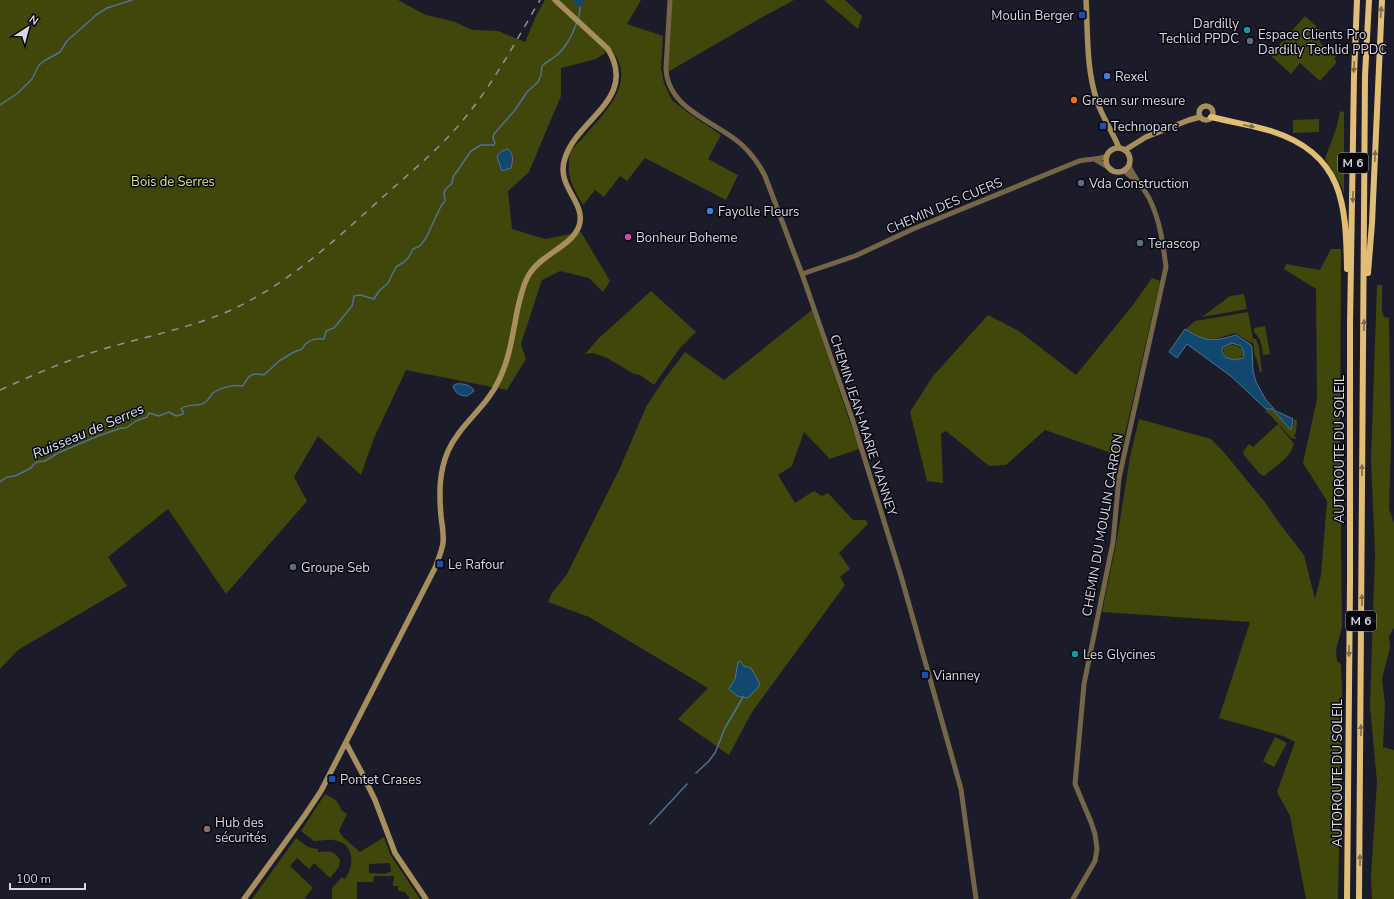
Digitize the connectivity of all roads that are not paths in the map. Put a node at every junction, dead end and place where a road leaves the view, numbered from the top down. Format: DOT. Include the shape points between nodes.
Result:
graph roads {
  1 [pos="555,0"];
  2 [pos="670,0"];
  3 [pos="1086,0"];
  4 [pos="1357,0"];
  5 [pos="1369,0"];
  6 [pos="1382,0"];
  7 [pos="1199,115"];
  8 [pos="1211,117"];
  9 [pos="1116,148"];
  10 [pos="1127,152"];
  11 [pos="1107,156"];
  12 [pos="1096,160"];
  13 [pos="1129,166"];
  14 [pos="1108,167"];
  15 [pos="1124,172"];
  16 [pos="1138,182"];
  17 [pos="802,274"];
  18 [pos="1364,307"];
  19 [pos="1350,325"];
  20 [pos="346,743"];
  21 [pos="244,899"];
  22 [pos="426,899"];
  23 [pos="976,899"];
  24 [pos="1073,899"];
  25 [pos="1347,899"];
  26 [pos="1359,899"];
  1 -- 20 [label="main road" via="608,49 615,63 614,89 607,102 569,149 563,162 564,181 579,212 579,225 574,236 540,261 530,272 500,379 492,394 456,437 448,452 442,469 440,490 443,543 436,566 371,692 357,728"];
  2 -- 17 [label="street, CHEMIN JEAN-MARIE VIANNEY" via="666,72 672,91 683,104 740,144 758,163"];
  3 -- 9 [label="main road" via="1091,80"];
  4 -- 19 [label="highway, AUTOROUTE DU SOLEIL / M 6, one-way"];
  5 -- 18 [label="highway, AUTOROUTE DU SOLEIL / M 6" via="1365,76"];
  18 -- 6 [label="highway, one-way" via="1370,255"];
  7 -- 8 [label="main road" via="1206,120"];
  7 -- 8 [label="main road" via="1201,107 1208,106 1212,111"];
  7 -- 10 [label="main road" via="1141,140"];
  8 -- 19 [label="highway, one-way" via="1256,127 1291,139 1314,154 1331,174 1342,200 1345,219"];
  9 -- 10 [label="main road"];
  9 -- 11 [label="main road"];
  10 -- 13 [label="main road" via="1131,160"];
  11 -- 12 [label="street, CHEMIN DES CUERS"];
  11 -- 14 [label="main road"];
  12 -- 14 [label="street"];
  12 -- 17 [label="street, CHEMIN DES CUERS" via="1087,159 1072,164 855,256"];
  13 -- 15 [label="main road"];
  13 -- 16 [label="street"];
  14 -- 15 [label="main road" via="1116,173"];
  15 -- 16 [label="street"];
  16 -- 24 [label="street, CHEMIN DU MOULIN CARRON" via="1148,197 1159,223 1166,267 1120,478 1113,542 1084,684 1075,784 1091,822 1097,848 1095,861"];
  17 -- 23 [label="street, CHEMIN JEAN-MARIE VIANNEY" via="883,517 952,756 960,789"];
  26 -- 18 [label="highway, AUTOROUTE DU SOLEIL / M 6, one-way"];
  19 -- 25 [label="highway, AUTOROUTE DU SOLEIL / M 6, one-way"];
  20 -- 21 [label="main road" via="315,800"];
  20 -- 22 [label="main road" via="375,800 395,852"];
}
